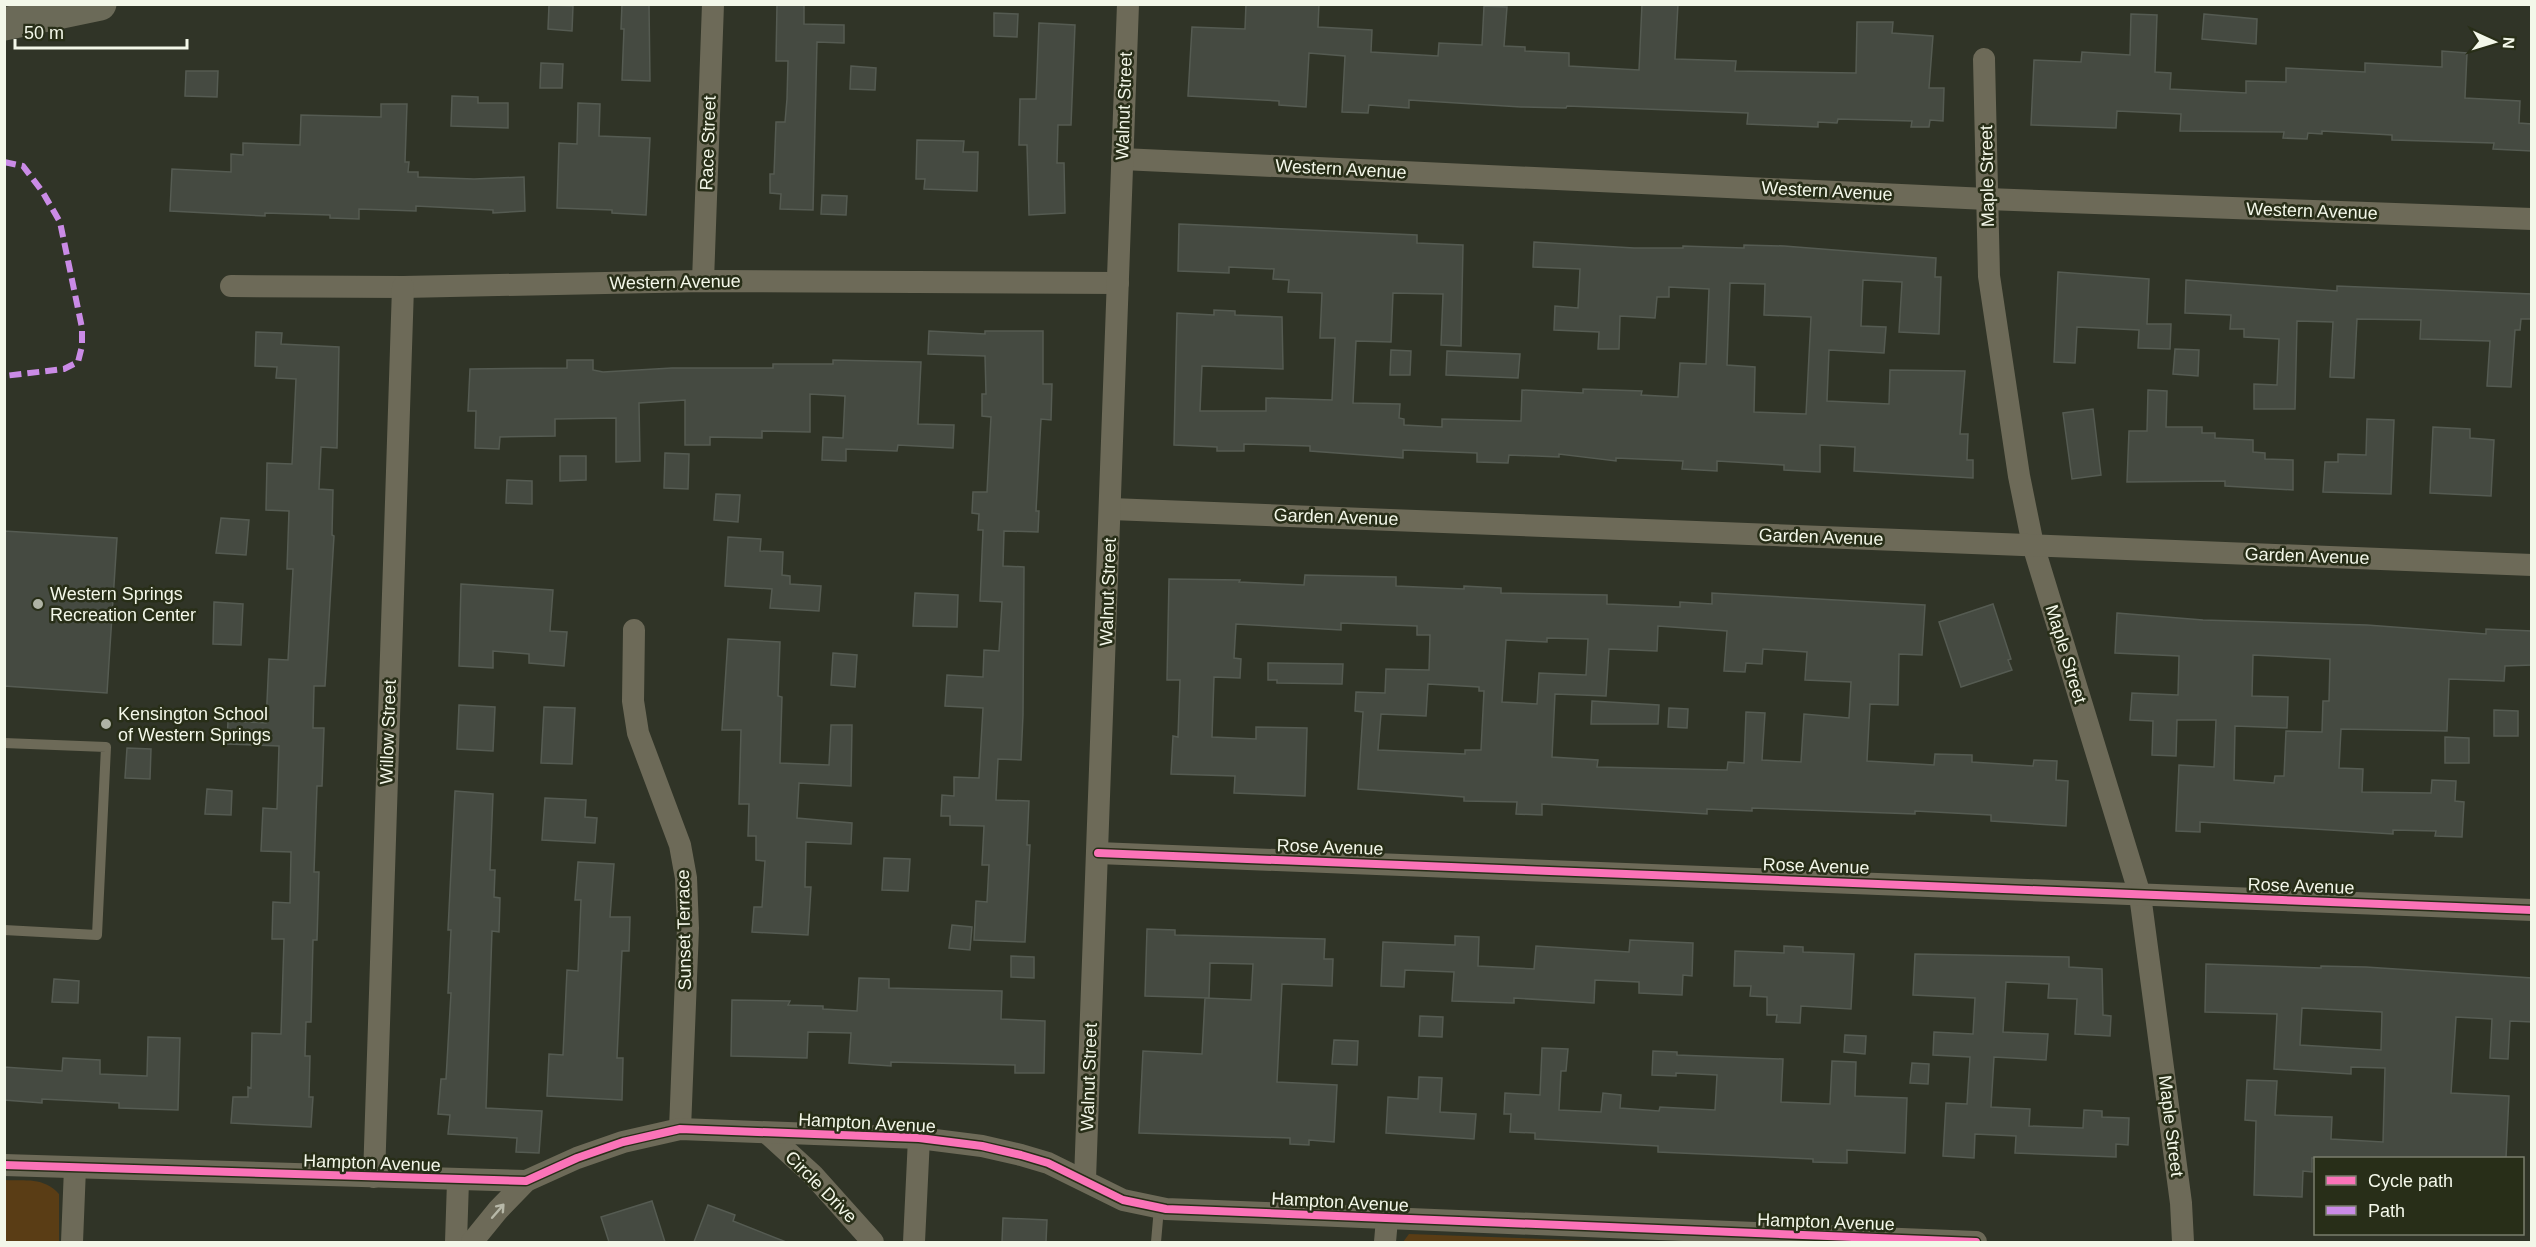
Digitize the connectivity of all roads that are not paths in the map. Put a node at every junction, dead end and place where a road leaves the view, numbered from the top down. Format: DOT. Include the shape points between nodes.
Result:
graph roads {
  1 [pos="100,4"];
  2 [pos="713,4"];
  3 [pos="1128,4"];
  4 [pos="4,24"];
  5 [pos="1984,60"];
  6 [pos="1122,159"];
  7 [pos="1988,199"];
  8 [pos="2532,219"];
  9 [pos="703,281"];
  10 [pos="1118,283"];
  11 [pos="231,286"];
  12 [pos="403,287"];
  13 [pos="1111,508"];
  14 [pos="2033,545"];
  15 [pos="2532,565"];
  16 [pos="634,630"];
  17 [pos="4,743"];
  18 [pos="1098,853"];
  19 [pos="2140,895"];
  20 [pos="2532,910"];
  21 [pos="4,930"];
  22 [pos="680,1129"];
  23 [pos="767,1133"];
  24 [pos="919,1138"];
  25 [pos="4,1165"];
  26 [pos="75,1168"];
  27 [pos="374,1177"];
  28 [pos="1085,1179"];
  29 [pos="458,1181"];
  30 [pos="526,1181"];
  31 [pos="1159,1208"];
  32 [pos="1387,1220"];
  33 [pos="72,1242"];
  34 [pos="456,1242"];
  35 [pos="472,1242"];
  36 [pos="873,1242"];
  37 [pos="914,1242"];
  38 [pos="1156,1242"];
  39 [pos="1385,1242"];
  40 [pos="1976,1242"];
  41 [pos="2183,1242"];
  1 -- 4 [label="highway"];
  2 -- 9 [label="street, Race Street"];
  3 -- 6 [label="street, Walnut Street"];
  5 -- 7 [label="street, Maple Street"];
  6 -- 7 [label="street, Western Avenue"];
  6 -- 10 [label="street, Walnut Street"];
  7 -- 8 [label="street, Western Avenue"];
  7 -- 14 [label="street, Maple Street" via="1989,276"];
  9 -- 10 [label="street, Western Avenue"];
  9 -- 12 [label="street, Western Avenue"];
  10 -- 13 [label="street, Walnut Street"];
  11 -- 12 [label="street, Western Avenue"];
  12 -- 27 [label="street, Willow Street"];
  13 -- 14 [label="street, Garden Avenue"];
  13 -- 18 [label="street, Walnut Street"];
  14 -- 15 [label="street, Garden Avenue"];
  14 -- 19 [label="street, Maple Street"];
  16 -- 22 [label="street, Sunset Terrace" via="633,701 638,733 680,845 686,878 688,928"];
  17 -- 21 [label="lane" via="106,747 97,935"];
  18 -- 19 [label="street, Rose Avenue"];
  18 -- 28 [label="street, Walnut Street"];
  19 -- 20 [label="street, Rose Avenue"];
  19 -- 41 [label="street, Maple Street"];
  22 -- 23 [label="street, Hampton Avenue"];
  22 -- 30 [label="street, Hampton Avenue" via="623,1142"];
  23 -- 24 [label="street, Hampton Avenue"];
  23 -- 36 [label="street, Circle Drive" via="813,1175"];
  24 -- 28 [label="street, Hampton Avenue" via="1021,1155"];
  24 -- 37 [label="street"];
  25 -- 26 [label="street, Hampton Avenue"];
  26 -- 27 [label="street, Hampton Avenue"];
  26 -- 33 [label="street"];
  27 -- 29 [label="street, Hampton Avenue"];
  28 -- 31 [label="street, Hampton Avenue" via="1123,1200"];
  29 -- 30 [label="street, Hampton Avenue"];
  29 -- 34 [label="street"];
  35 -- 30 [label="street, one-way"];
  31 -- 32 [label="street, Hampton Avenue"];
  31 -- 38 [label="lane"];
  32 -- 39 [label="street"];
  32 -- 40 [label="street, Hampton Avenue"];
}
